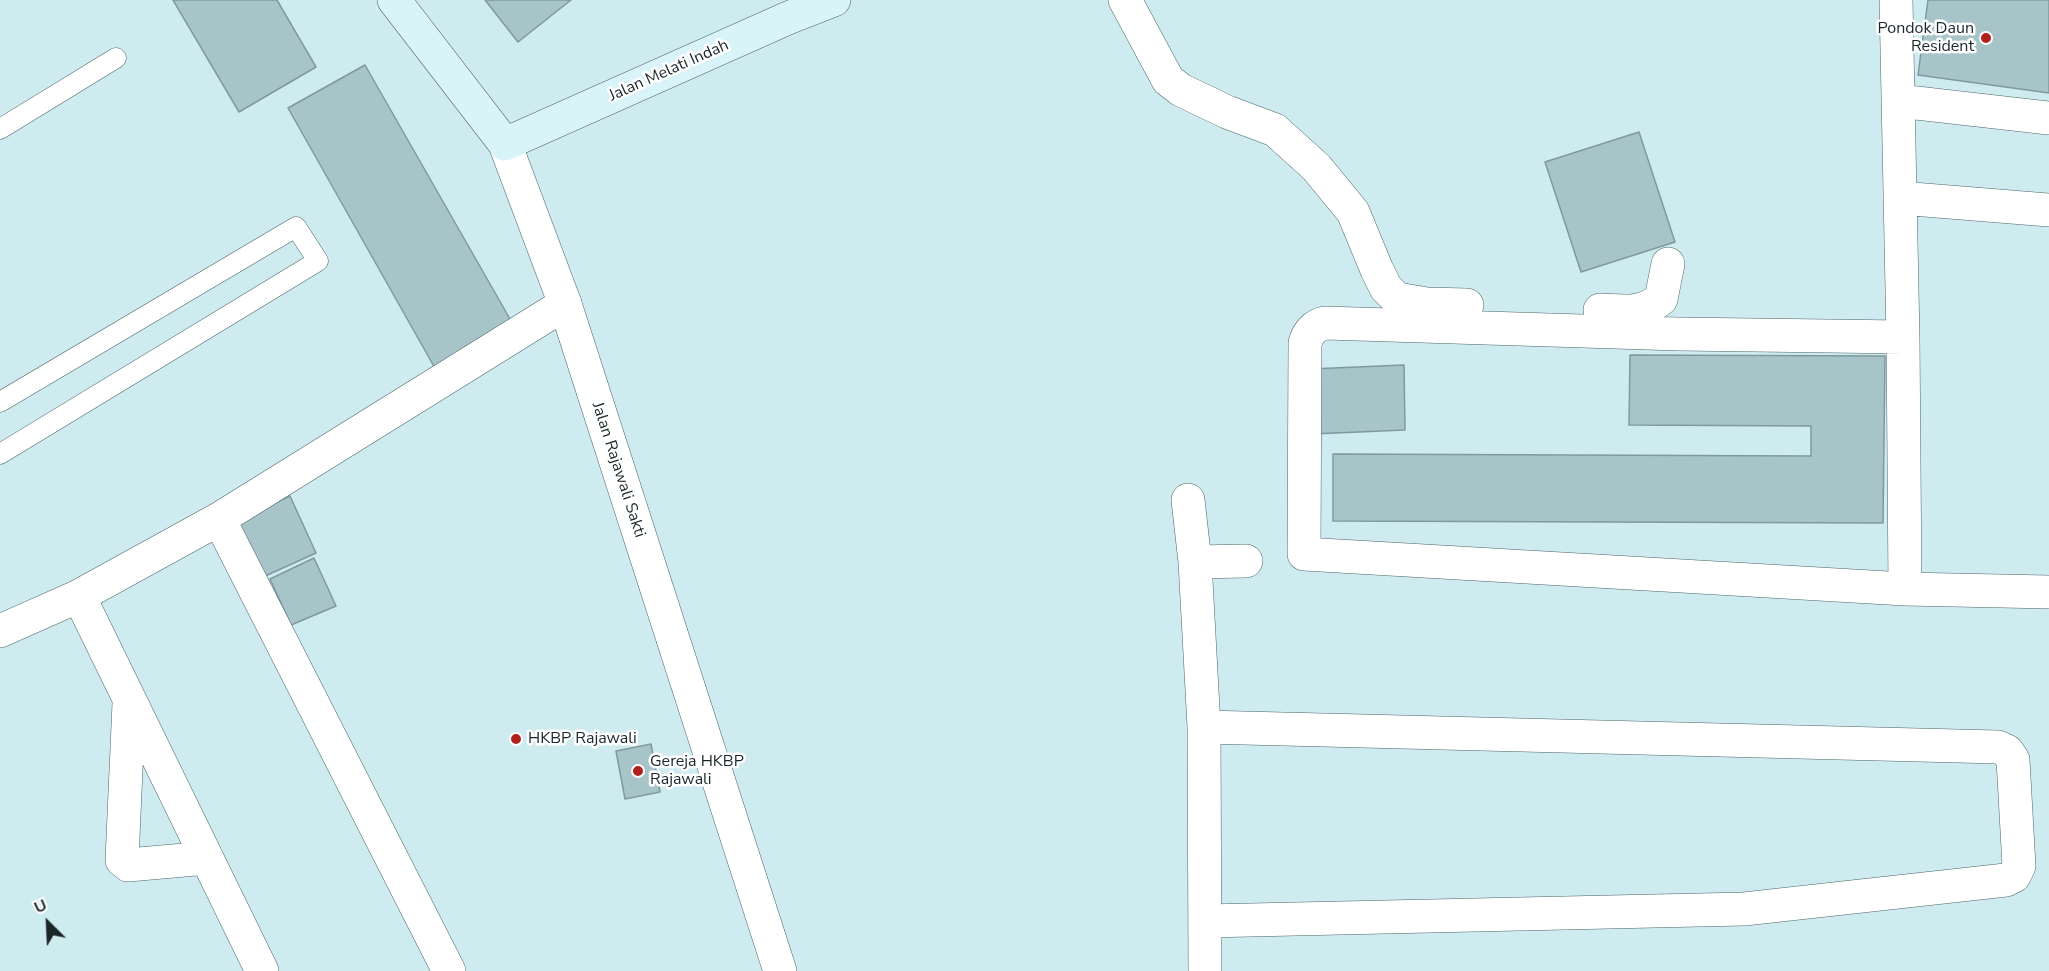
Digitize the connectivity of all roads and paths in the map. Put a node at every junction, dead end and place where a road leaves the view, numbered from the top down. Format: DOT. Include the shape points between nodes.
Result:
graph roads {
  1 [pos="394,0"];
  2 [pos="834,0"];
  3 [pos="1125,0"];
  4 [pos="1896,0"];
  5 [pos="116,58"];
  6 [pos="1899,101"];
  7 [pos="2049,118"];
  8 [pos="0,129"];
  9 [pos="505,144"];
  10 [pos="1900,198"];
  11 [pos="2049,210"];
  12 [pos="1668,264"];
  13 [pos="565,304"];
  14 [pos="1903,337"];
  15 [pos="0,402"];
  16 [pos="0,454"];
  17 [pos="1188,500"];
  18 [pos="219,519"];
  19 [pos="1246,561"];
  20 [pos="1195,562"];
  21 [pos="1905,589"];
  22 [pos="2049,592"];
  23 [pos="79,596"];
  24 [pos="0,631"];
  25 [pos="129,698"];
  26 [pos="1204,727"];
  27 [pos="207,858"];
  28 [pos="1206,921"];
  29 [pos="262,971"];
  30 [pos="449,971"];
  31 [pos="780,971"];
  32 [pos="1205,971"];
  1 -- 9 [label="main road, Jalan Rajawali Sakti"];
  2 -- 9 [label="main road, Jalan Melati Indah"];
  3 -- 12 [label="street" via="1168,80 1227,112 1275,130 1316,167 1353,212 1386,288 1397,299 1427,304 1639,311 1661,299"];
  4 -- 6 [label="street"];
  5 -- 8 [label="lane"];
  6 -- 7 [label="street"];
  6 -- 10 [label="street"];
  9 -- 13 [label="street, Jalan Rajawali Sakti"];
  10 -- 11 [label="street"];
  10 -- 14 [label="street"];
  13 -- 18 [label="street"];
  13 -- 31 [label="street, Jalan Rajawali Sakti"];
  14 -- 21 [label="street"];
  14 -- 21 [label="street" via="1318,325 1305,343 1304,554"];
  15 -- 16 [label="lane" via="296,227 318,261"];
  17 -- 20 [label="street"];
  18 -- 23 [label="street"];
  18 -- 30 [label="street"];
  19 -- 20 [label="street"];
  20 -- 26 [label="street"];
  21 -- 22 [label="street"];
  23 -- 24 [label="street"];
  23 -- 25 [label="street"];
  25 -- 27 [label="street"];
  25 -- 27 [label="street" via="122,860 128,865"];
  26 -- 28 [label="street"];
  26 -- 28 [label="street" via="1998,747 2013,760 2019,866 2014,876 2006,880 1744,909"];
  27 -- 29 [label="street"];
  28 -- 32 [label="street"];
}
